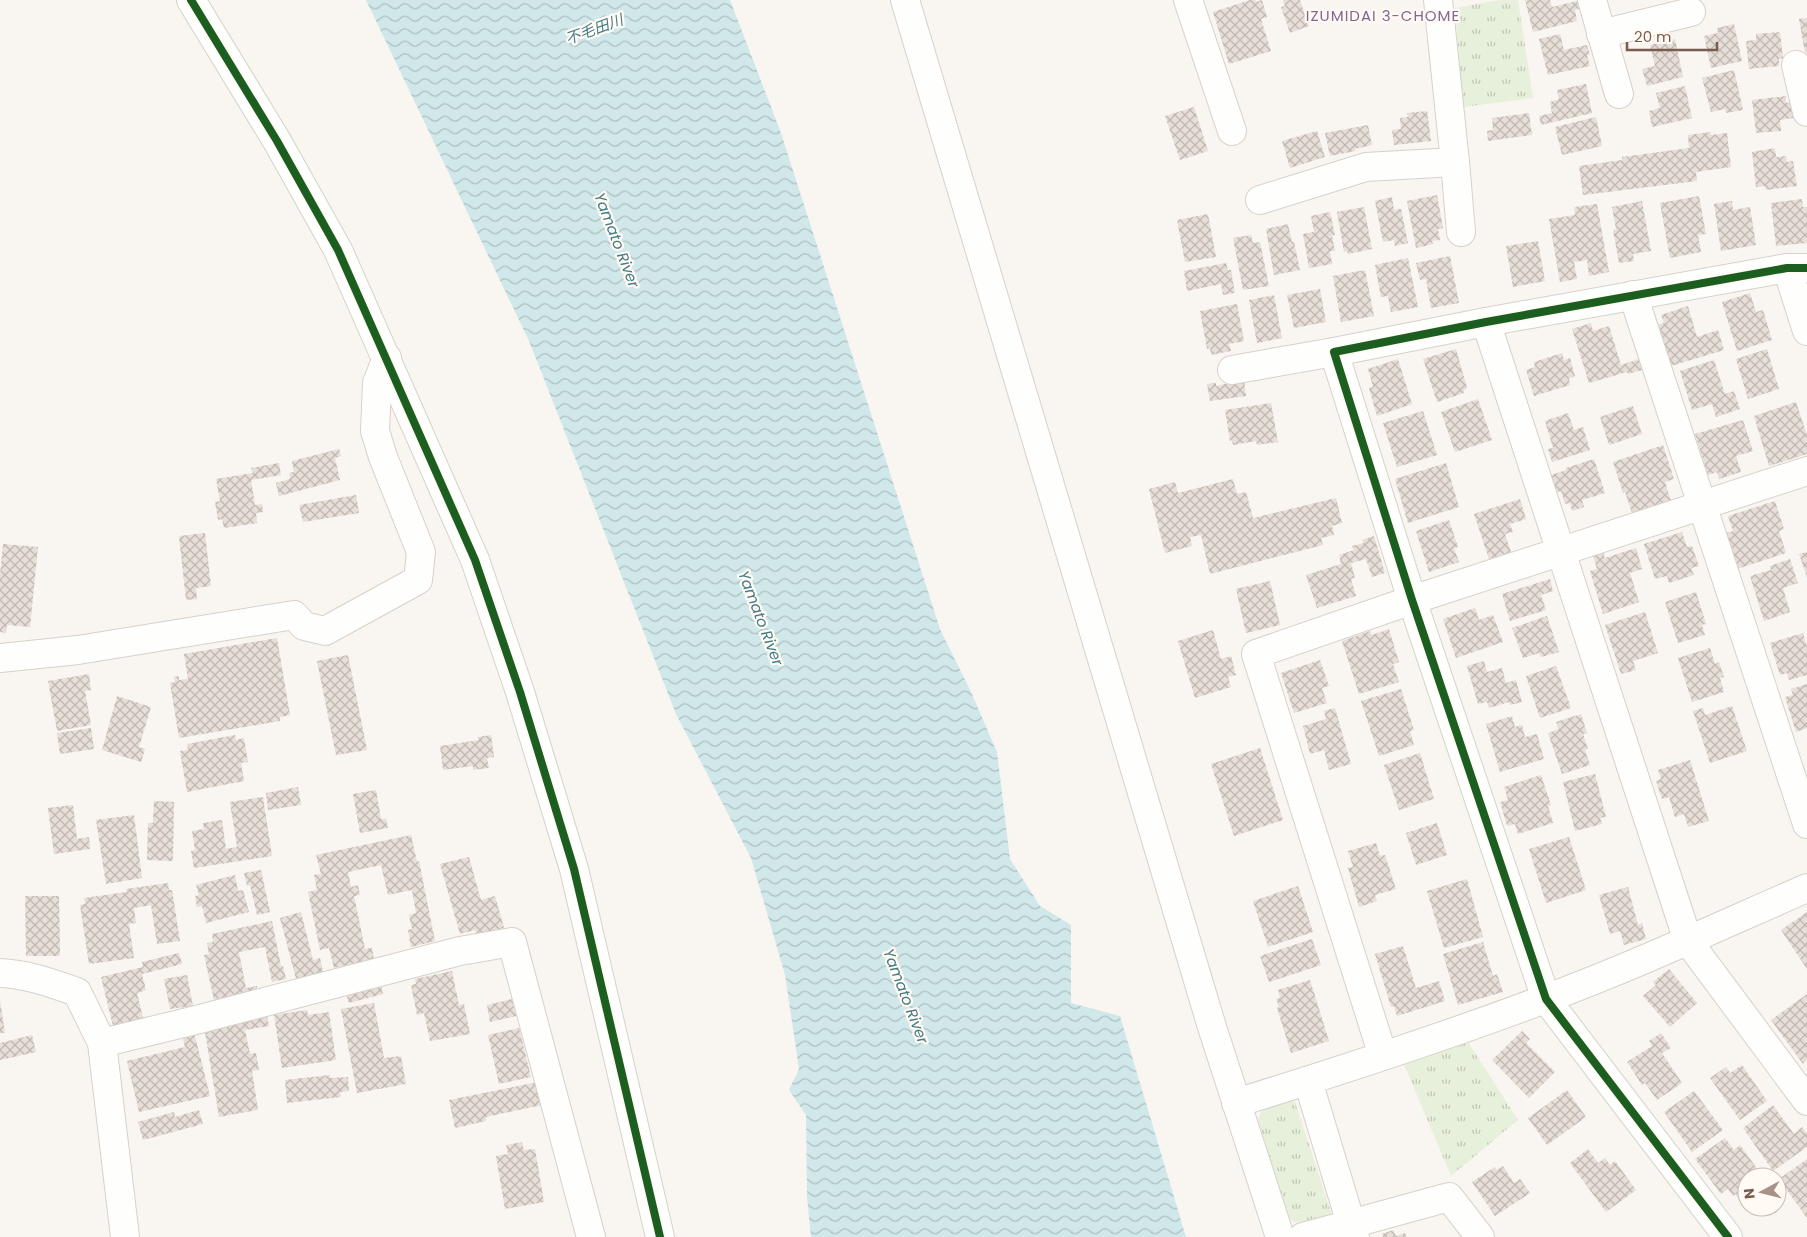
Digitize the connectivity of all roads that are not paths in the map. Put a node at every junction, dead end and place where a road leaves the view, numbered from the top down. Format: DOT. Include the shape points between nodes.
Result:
graph roads {
  1 [pos="191,0"];
  2 [pos="906,0"];
  3 [pos="1188,0"];
  4 [pos="1438,0"];
  5 [pos="1592,0"];
  6 [pos="1691,12"];
  7 [pos="1601,34"];
  8 [pos="1796,65"];
  9 [pos="1618,94"];
  10 [pos="1807,112"];
  11 [pos="1232,131"];
  12 [pos="1455,162"];
  13 [pos="1260,200"];
  14 [pos="1461,232"];
  15 [pos="1797,268"];
  16 [pos="1633,295"];
  17 [pos="1486,322"];
  18 [pos="1807,331"];
  19 [pos="1334,352"];
  20 [pos="387,358"];
  21 [pos="1232,370"];
  22 [pos="1807,471"];
  23 [pos="1702,505"];
  24 [pos="1562,550"];
  25 [pos="1412,600"];
  26 [pos="0,658"];
  27 [pos="1807,824"];
  28 [pos="1807,888"];
  29 [pos="1688,940"];
  30 [pos="0,973"];
  31 [pos="1546,999"];
  32 [pos="102,1043"];
  33 [pos="1383,1056"];
  34 [pos="1308,1081"];
  35 [pos="1807,1101"];
  36 [pos="1236,1103"];
  37 [pos="1352,1230"];
  38 [pos="125,1237"];
  39 [pos="591,1237"];
  40 [pos="660,1237"];
  41 [pos="1280,1237"];
  42 [pos="1304,1237"];
  43 [pos="1480,1237"];
  44 [pos="1728,1237"];
  1 -- 20 [label="street" via="277,141 338,250"];
  2 -- 36 [label="street"];
  3 -- 11 [label="street"];
  4 -- 12 [label="street"];
  5 -- 7 [label="street"];
  6 -- 7 [label="street"];
  7 -- 9 [label="street"];
  8 -- 10 [label="street"];
  12 -- 13 [label="street" via="1366,167"];
  12 -- 14 [label="street"];
  15 -- 16 [label="street"];
  15 -- 18 [label="street"];
  16 -- 17 [label="street"];
  16 -- 23 [label="street"];
  17 -- 19 [label="street"];
  17 -- 24 [label="street"];
  19 -- 21 [label="street"];
  19 -- 25 [label="street"];
  20 -- 26 [label="street" via="377,383 375,431 421,552 418,580 325,631 304,626 294,615 78,650"];
  20 -- 40 [label="street" via="474,560 523,702 574,870"];
  22 -- 23 [label="street"];
  23 -- 24 [label="street"];
  23 -- 27 [label="street"];
  24 -- 25 [label="street"];
  24 -- 29 [label="street"];
  25 -- 31 [label="street"];
  25 -- 33 [label="street" via="1256,654"];
  28 -- 29 [label="street"];
  29 -- 31 [label="street"];
  29 -- 35 [label="street"];
  30 -- 32 [label="street" via="40,978 76,992"];
  31 -- 33 [label="street"];
  31 -- 44 [label="street"];
  32 -- 38 [label="street"];
  32 -- 39 [label="street" via="460,951 512,942"];
  33 -- 34 [label="street"];
  34 -- 36 [label="street"];
  34 -- 37 [label="street"];
  36 -- 41 [label="street"];
  37 -- 42 [label="street"];
  37 -- 43 [label="street" via="1449,1197"];
}
